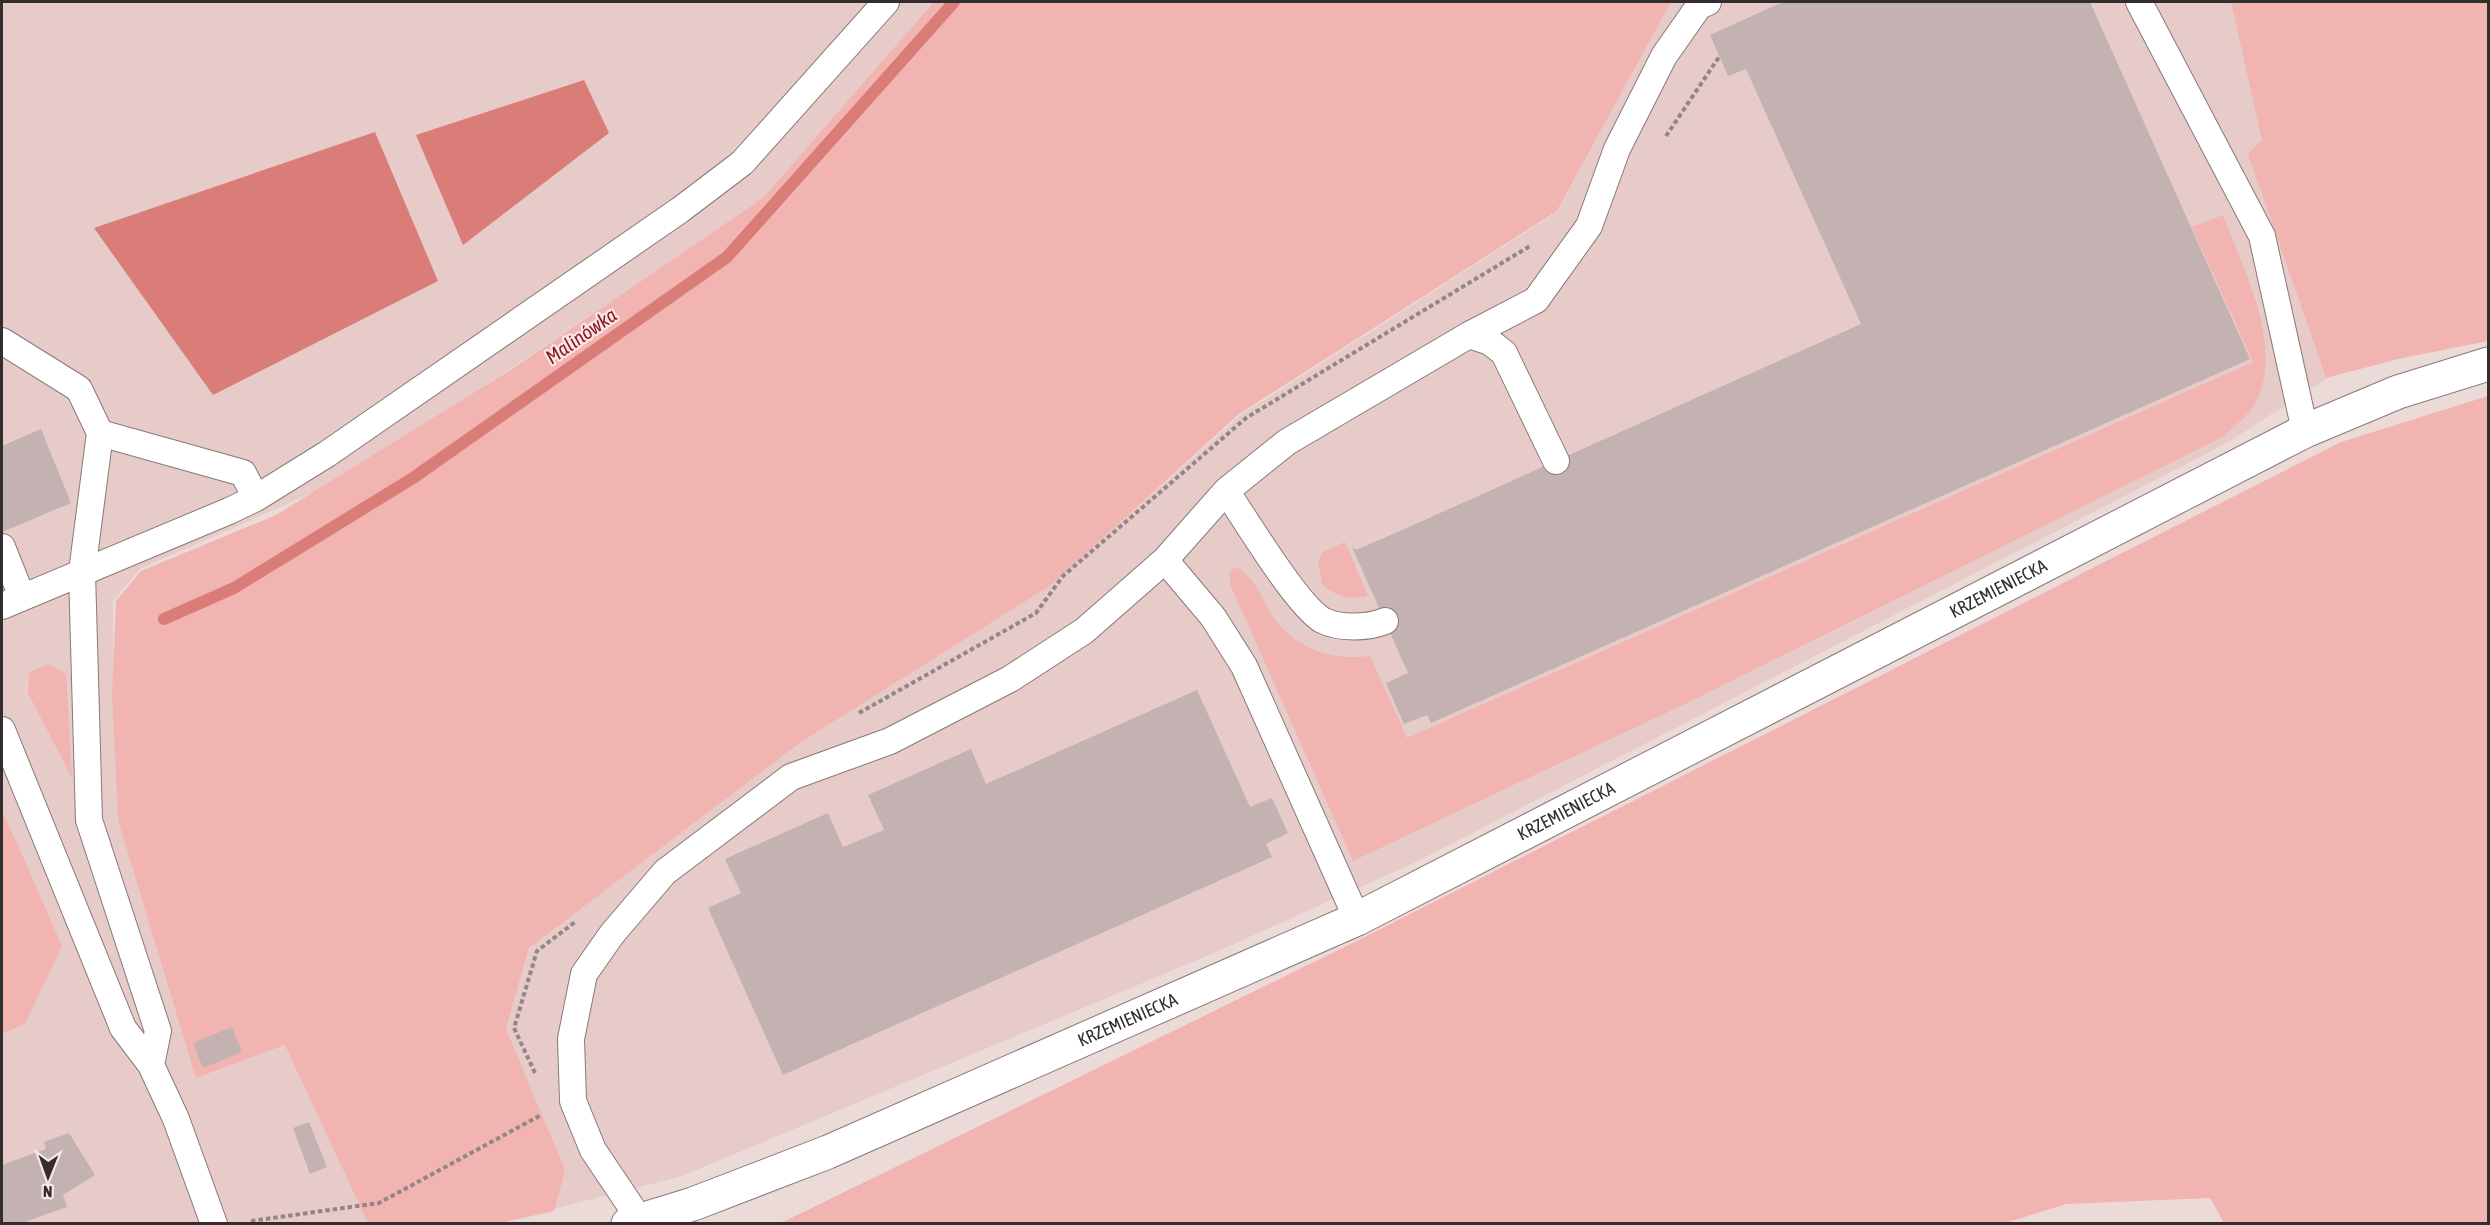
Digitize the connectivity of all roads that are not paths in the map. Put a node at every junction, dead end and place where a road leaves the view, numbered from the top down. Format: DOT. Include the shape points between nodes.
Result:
graph roads {
  1 [pos="886,2"];
  2 [pos="1708,2"];
  3 [pos="2139,2"];
  4 [pos="1469,335"];
  5 [pos="2,341"];
  6 [pos="2488,364"];
  7 [pos="2305,431"];
  8 [pos="100,433"];
  9 [pos="1556,461"];
  10 [pos="1226,491"];
  11 [pos="256,498"];
  12 [pos="2,546"];
  13 [pos="1165,560"];
  14 [pos="82,572"];
  15 [pos="12,602"];
  16 [pos="1385,621"];
  17 [pos="2,730"];
  18 [pos="1357,919"];
  19 [pos="151,1065"];
  20 [pos="634,1222"];
  21 [pos="214,1224"];
  1 -- 11 [label="lane" via="742,163 347,441"];
  2 -- 4 [label="lane" via="1699,6 1664,56 1617,149 1588,226 1536,300"];
  3 -- 7 [label="lane" via="2262,236"];
  4 -- 9 [label="lane" via="1504,352"];
  4 -- 10 [label="lane" via="1287,442"];
  5 -- 8 [label="lane" via="79,389"];
  6 -- 7 [label="street, KRZEMIENIECKA" via="2398,392"];
  7 -- 18 [label="street, KRZEMIENIECKA"];
  8 -- 11 [label="lane" via="243,473"];
  8 -- 14 [label="lane"];
  10 -- 13 [label="lane"];
  10 -- 16 [label="lane" via="1302,601 1323,620 1350,626"];
  11 -- 14 [label="lane"];
  12 -- 15 [label="lane"];
  13 -- 18 [label="lane" via="1214,617 1244,666"];
  13 -- 20 [label="lane" via="1084,632 1010,679 890,741 791,777 665,872 612,934 584,974 571,1039 573,1101 593,1150"];
  14 -- 15 [label="lane"];
  14 -- 19 [label="lane" via="89,820 158,1031"];
  17 -- 19 [label="lane" via="123,1028"];
  18 -- 20 [label="street, KRZEMIENIECKA" via="828,1152 693,1204"];
  19 -- 21 [label="lane" via="176,1119"];
}
